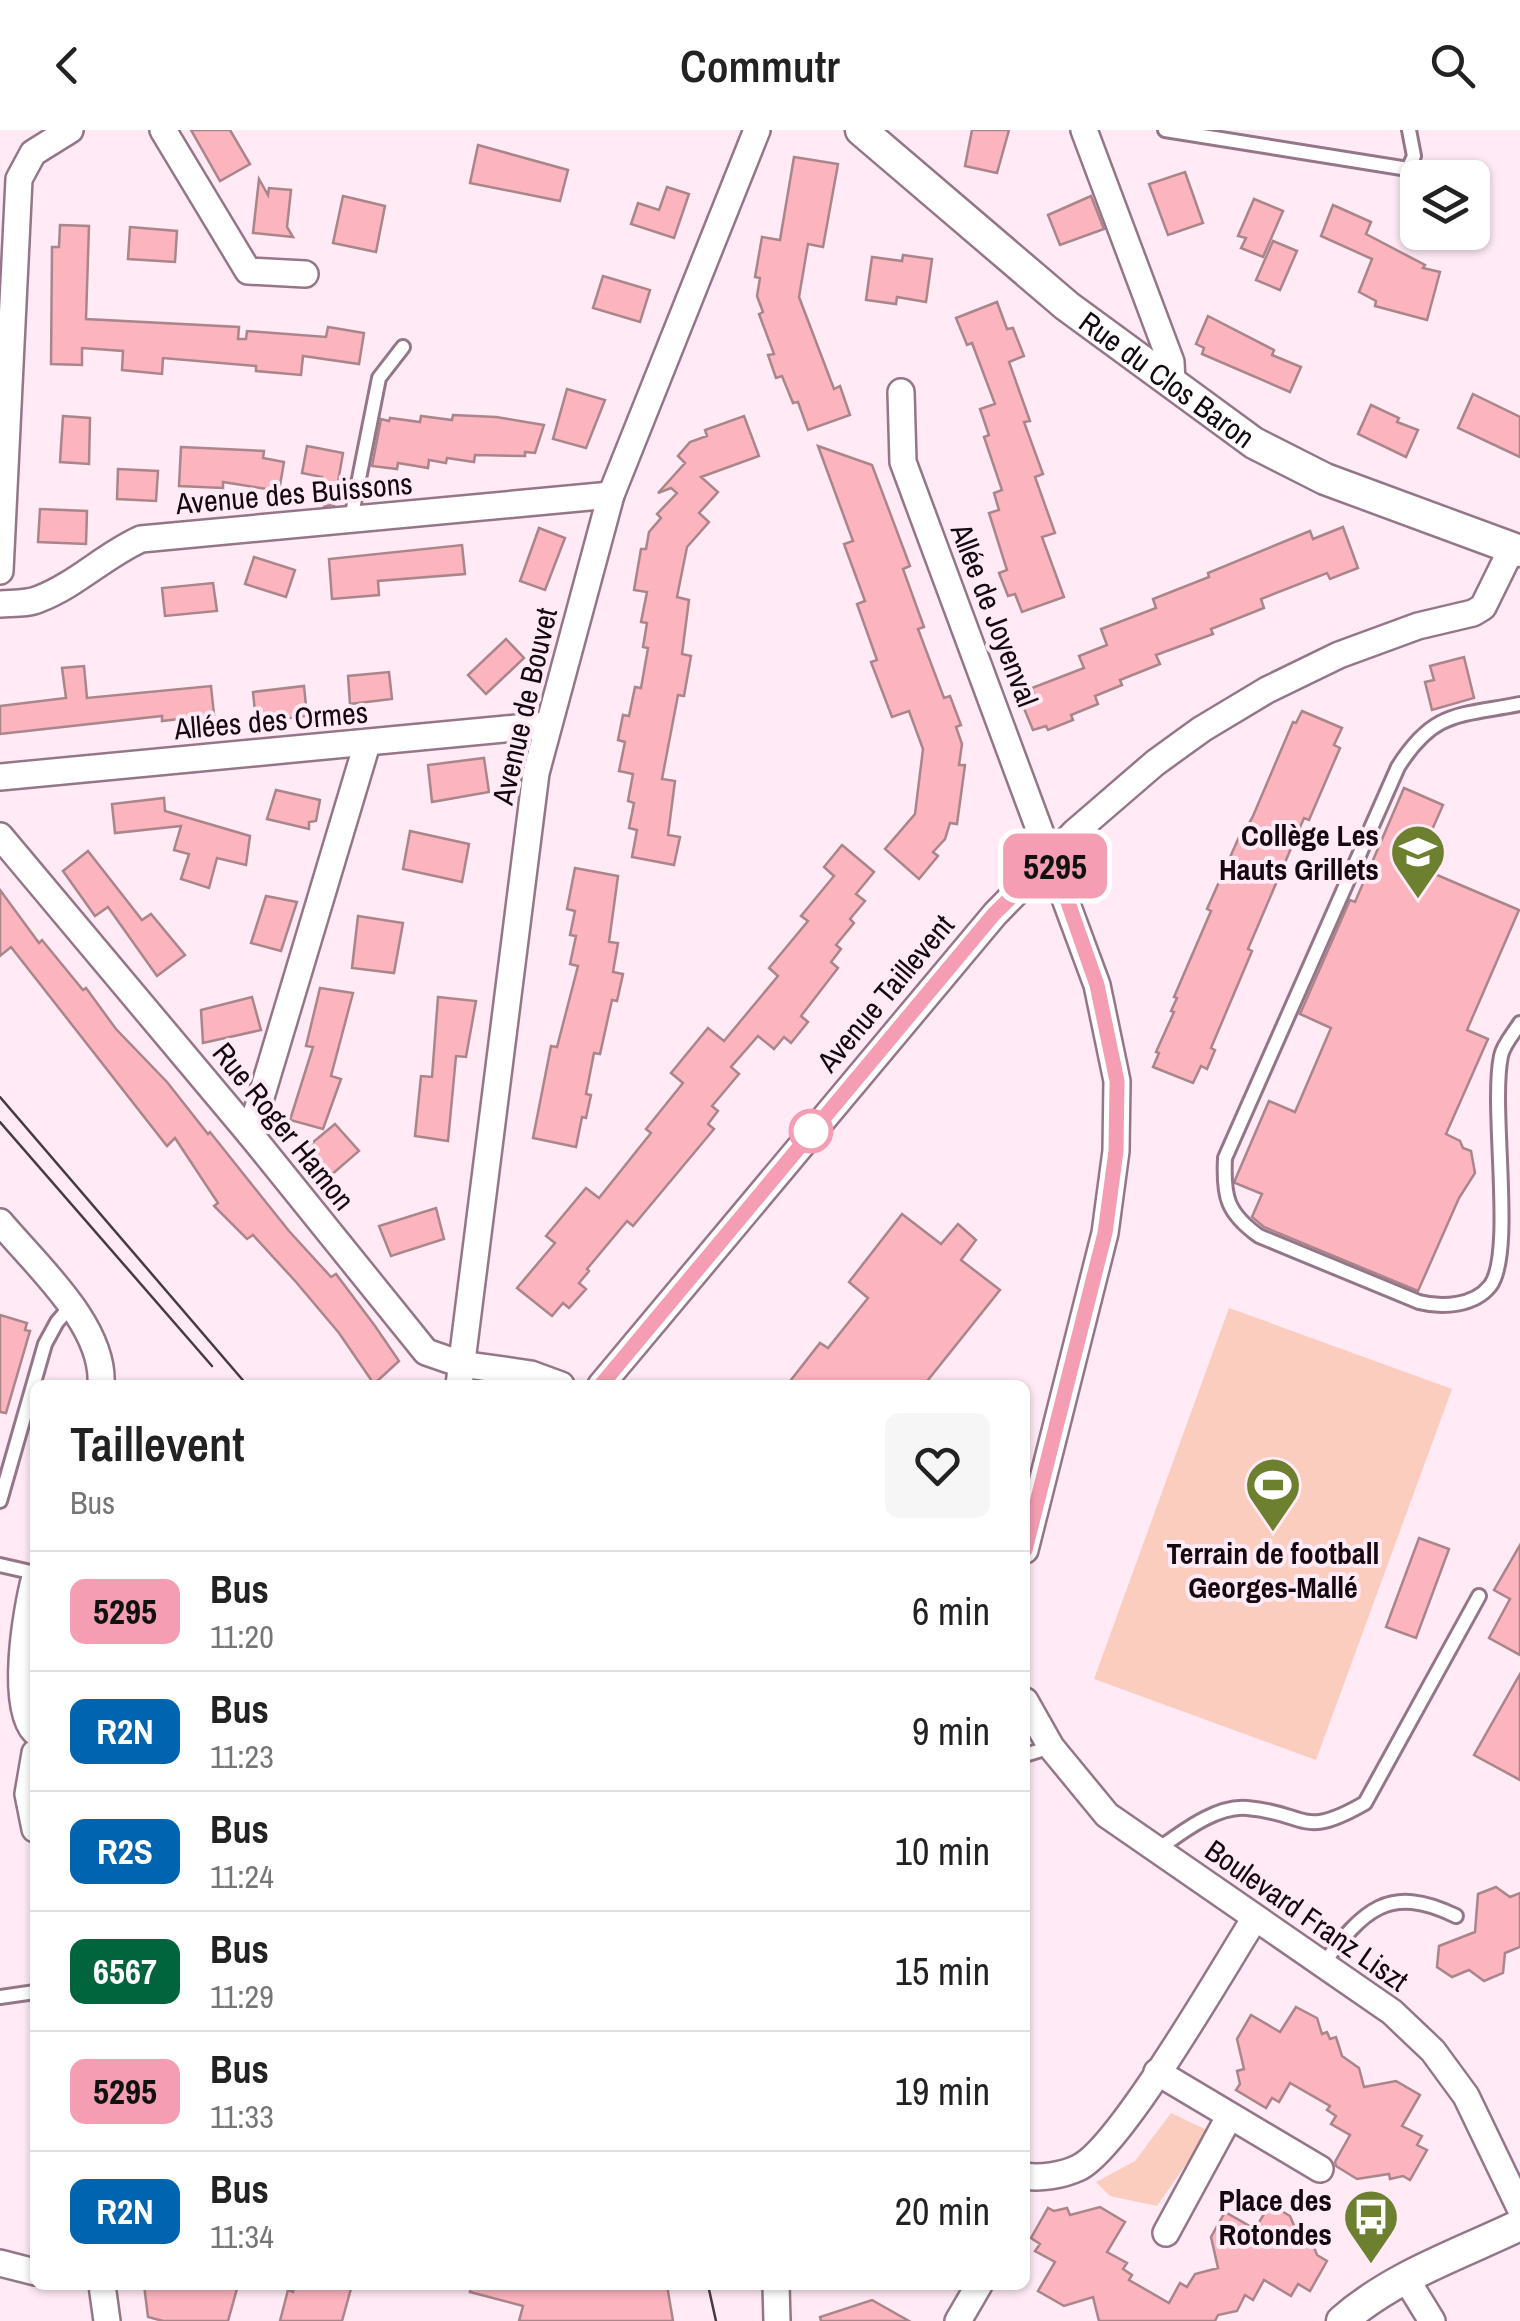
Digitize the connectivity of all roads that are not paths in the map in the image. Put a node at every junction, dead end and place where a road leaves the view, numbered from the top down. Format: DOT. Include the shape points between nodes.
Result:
graph roads {
  1 [pos="70,130"];
  2 [pos="163,130"];
  3 [pos="757,130"];
  4 [pos="861,130"];
  5 [pos="1084,130"];
  6 [pos="1165,130"];
  7 [pos="1410,130"];
  8 [pos="305,274"];
  9 [pos="402,347"];
  10 [pos="1172,383"];
  11 [pos="900,392"];
  12 [pos="611,496"];
  13 [pos="350,522"];
  14 [pos="1516,550"];
  15 [pos="0,571"];
  16 [pos="0,604"];
  17 [pos="1520,704"];
  18 [pos="547,725"];
  19 [pos="367,744"];
  20 [pos="0,777"];
  21 [pos="0,836"];
  22 [pos="1052,857"];
  23 [pos="1520,1023"];
  24 [pos="250,1134"];
  25 [pos="0,1222"];
  26 [pos="71,1306"];
  27 [pos="460,1374"];
  28 [pos="35,1380"];
  29 [pos="100,1380"];
  30 [pos="547,1380"];
  31 [pos="605,1380"];
  32 [pos="30,1396"];
  33 [pos="0,1501"];
  34 [pos="1030,1530"];
  35 [pos="0,1565"];
  36 [pos="30,1574"];
  37 [pos="30,1596"];
  38 [pos="1479,1596"];
  39 [pos="12,1640"];
  40 [pos="1030,1710"];
  41 [pos="30,1727"];
  42 [pos="1051,1747"];
  43 [pos="1030,1753"];
  44 [pos="1156,1850"];
  45 [pos="1456,1916"];
  46 [pos="1255,1918"];
  47 [pos="1323,1964"];
  48 [pos="30,1993"];
  49 [pos="0,1997"];
  50 [pos="1157,2072"];
  51 [pos="1229,2117"];
  52 [pos="1320,2170"];
  53 [pos="1030,2177"];
  54 [pos="1520,2208"];
  55 [pos="1520,2224"];
  56 [pos="1166,2232"];
  57 [pos="0,2262"];
  58 [pos="30,2271"];
  59 [pos="1405,2278"];
  60 [pos="99,2290"];
  61 [pos="776,2290"];
  62 [pos="975,2290"];
  63 [pos="107,2321"];
  64 [pos="777,2321"];
  65 [pos="958,2321"];
  66 [pos="1342,2321"];
  67 [pos="1432,2321"];
  1 -- 15 [label="street" via="33,154 19,180"];
  2 -- 8 [label="street" via="248,271"];
  3 -- 12 [label="street, Avenue de Bouvet"];
  4 -- 10 [label="street, Rue du Clos Baron" via="1067,306"];
  5 -- 10 [label="street" via="1171,362"];
  6 -- 7 [label="lane" via="1408,170 1414,156"];
  9 -- 13 [label="lane" via="379,378"];
  10 -- 14 [label="street, Rue du Clos Baron" via="1254,443 1311,472"];
  11 -- 22 [label="street, Allée de Joyenval" via="903,462"];
  12 -- 13 [label="street, Avenue des Buissons"];
  12 -- 18 [label="street, Avenue de Bouvet"];
  13 -- 16 [label="street, Avenue des Buissons" via="142,539 36,601"];
  14 -- 22 [label="street, Avenue Taillevent" via="1484,608 1339,654 1267,690 1156,763"];
  17 -- 23 [label="lane" via="1444,720 1425,730 1398,767 1226,1158 1224,1188 1236,1220 1258,1236 1419,1302 1465,1302 1490,1286 1502,1243 1501,1053"];
  18 -- 19 [label="street, Allées des Ormes"];
  18 -- 27 [label="street, Avenue de Bouvet"];
  19 -- 20 [label="street, Allées des Ormes"];
  19 -- 24 [label="street"];
  21 -- 24 [label="street, Rue Roger Hamon"];
  22 -- 31 [label="street, Avenue Taillevent" via="994,914"];
  22 -- 34 [label="street" via="1097,985 1117,1081 1116,1151 1105,1233"];
  24 -- 27 [label="street, Rue Roger Hamon" via="426,1352"];
  25 -- 26 [label="street"];
  26 -- 28 [label="lane" via="45,1344"];
  26 -- 29 [label="street" via="97,1346"];
  27 -- 30 [label="street, Rue Roger Hamon"];
  32 -- 33 [label="lane"];
  35 -- 36 [label="lane"];
  37 -- 39 [label="street"];
  38 -- 44 [label="lane" via="1365,1803 1317,1825 1244,1807 1220,1812"];
  39 -- 41 [label="street"];
  40 -- 42 [label="street, Boulevard Franz Liszt"];
  42 -- 43 [label="lane"];
  42 -- 44 [label="street, Boulevard Franz Liszt" via="1107,1815"];
  44 -- 46 [label="street, Boulevard Franz Liszt"];
  45 -- 47 [label="lane" via="1404,1900 1373,1908"];
  46 -- 47 [label="street, Boulevard Franz Liszt"];
  46 -- 50 [label="street"];
  47 -- 54 [label="street, Boulevard Franz Liszt" via="1392,2012 1433,2051 1466,2096"];
  48 -- 49 [label="lane"];
  50 -- 51 [label="street"];
  50 -- 53 [label="street" via="1108,2142 1079,2168"];
  51 -- 52 [label="street"];
  51 -- 56 [label="street"];
  55 -- 59 [label="street"];
  57 -- 58 [label="street"];
  59 -- 66 [label="street"];
  59 -- 67 [label="street"];
  60 -- 63 [label="street"];
  61 -- 64 [label="street"];
  62 -- 65 [label="street"];
}
